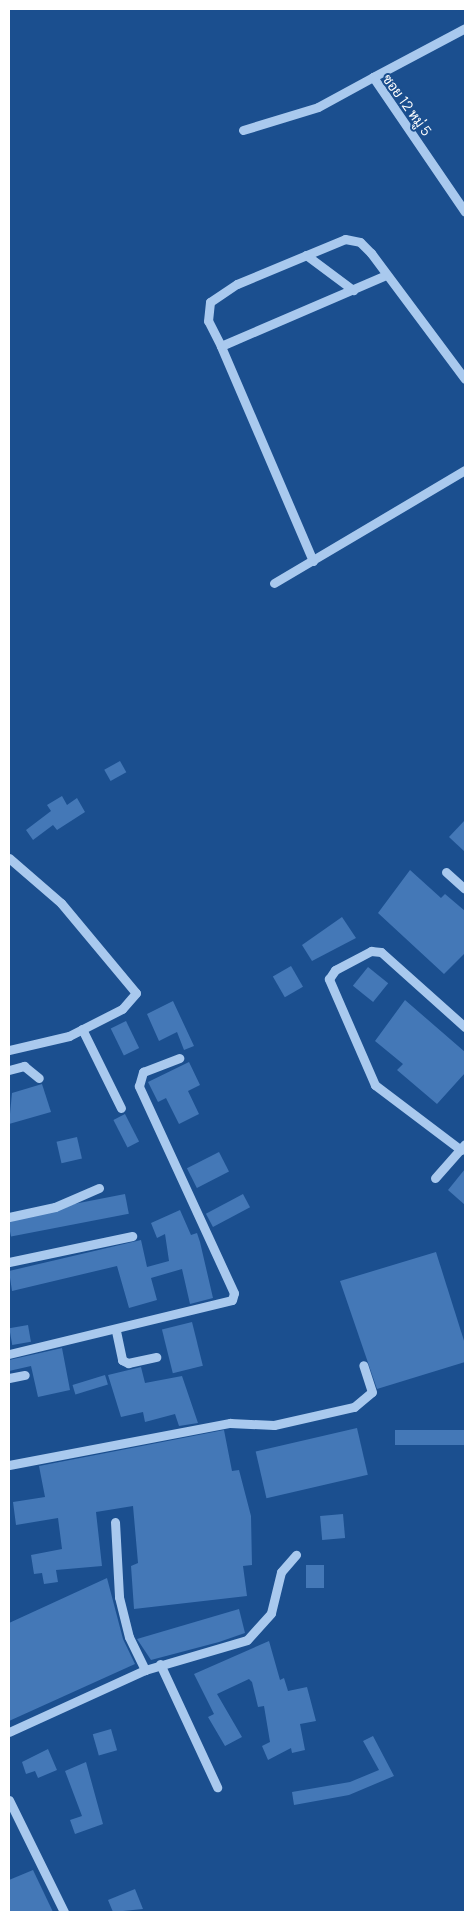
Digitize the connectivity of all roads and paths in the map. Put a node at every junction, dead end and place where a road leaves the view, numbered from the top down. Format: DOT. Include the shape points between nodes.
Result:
graph roads {
  1 [pos="465,28"];
  2 [pos="373,77"];
  3 [pos="243,130"];
  4 [pos="465,212"];
  5 [pos="306,255"];
  6 [pos="386,275"];
  7 [pos="353,290"];
  8 [pos="222,346"];
  9 [pos="465,379"];
  10 [pos="465,470"];
  11 [pos="313,561"];
  12 [pos="274,583"];
  13 [pos="9,858"];
  14 [pos="446,872"];
  15 [pos="465,889"];
  16 [pos="465,1027"];
  17 [pos="82,1029"];
  18 [pos="9,1050"];
  19 [pos="179,1058"];
  20 [pos="9,1070"];
  21 [pos="39,1078"];
  22 [pos="121,1108"];
  23 [pos="463,1147"];
  24 [pos="435,1178"];
  25 [pos="99,1188"];
  26 [pos="9,1217"];
  27 [pos="132,1236"];
  28 [pos="9,1262"];
  29 [pos="116,1331"];
  30 [pos="9,1354"];
  31 [pos="156,1357"];
  32 [pos="363,1365"];
  33 [pos="25,1375"];
  34 [pos="9,1378"];
  35 [pos="9,1465"];
  36 [pos="115,1522"];
  37 [pos="296,1555"];
  38 [pos="160,1664"];
  39 [pos="145,1670"];
  40 [pos="9,1732"];
  41 [pos="218,1787"];
  42 [pos="9,1800"];
  43 [pos="64,1912"];
  1 -- 2 [label="street"];
  2 -- 3 [label="street, ซอย 12 หมู่ 5" via="318,107"];
  2 -- 4 [label="street, ซอย 12 หมู่ 5"];
  5 -- 6 [label="street" via="345,239 360,242"];
  5 -- 7 [label="street"];
  5 -- 8 [label="street" via="237,284 210,302 208,321"];
  6 -- 7 [label="street"];
  6 -- 9 [label="street"];
  7 -- 8 [label="street"];
  8 -- 11 [label="street"];
  10 -- 11 [label="street"];
  11 -- 12 [label="street"];
  13 -- 17 [label="street" via="62,903 133,985 132,1001"];
  14 -- 15 [label="street"];
  16 -- 23 [label="street" via="381,952 371,951 353,960 335,970 329,979 375,1085"];
  17 -- 18 [label="street"];
  17 -- 22 [label="street"];
  19 -- 29 [label="street" via="143,1072 139,1086 234,1293 225,1304"];
  20 -- 21 [label="street" via="24,1066"];
  23 -- 24 [label="street"];
  25 -- 26 [label="street" via="55,1208"];
  27 -- 28 [label="street"];
  29 -- 30 [label="street"];
  29 -- 31 [label="street" via="122,1360 128,1363"];
  32 -- 35 [label="street" via="372,1392 354,1407 274,1425 230,1422"];
  33 -- 34 [label="street"];
  36 -- 39 [label="street" via="119,1597 128,1637"];
  37 -- 38 [label="street" via="281,1572 271,1613 258,1632 247,1640"];
  38 -- 39 [label="street"];
  38 -- 41 [label="street"];
  39 -- 40 [label="street"];
  42 -- 43 [label="street"];
}
